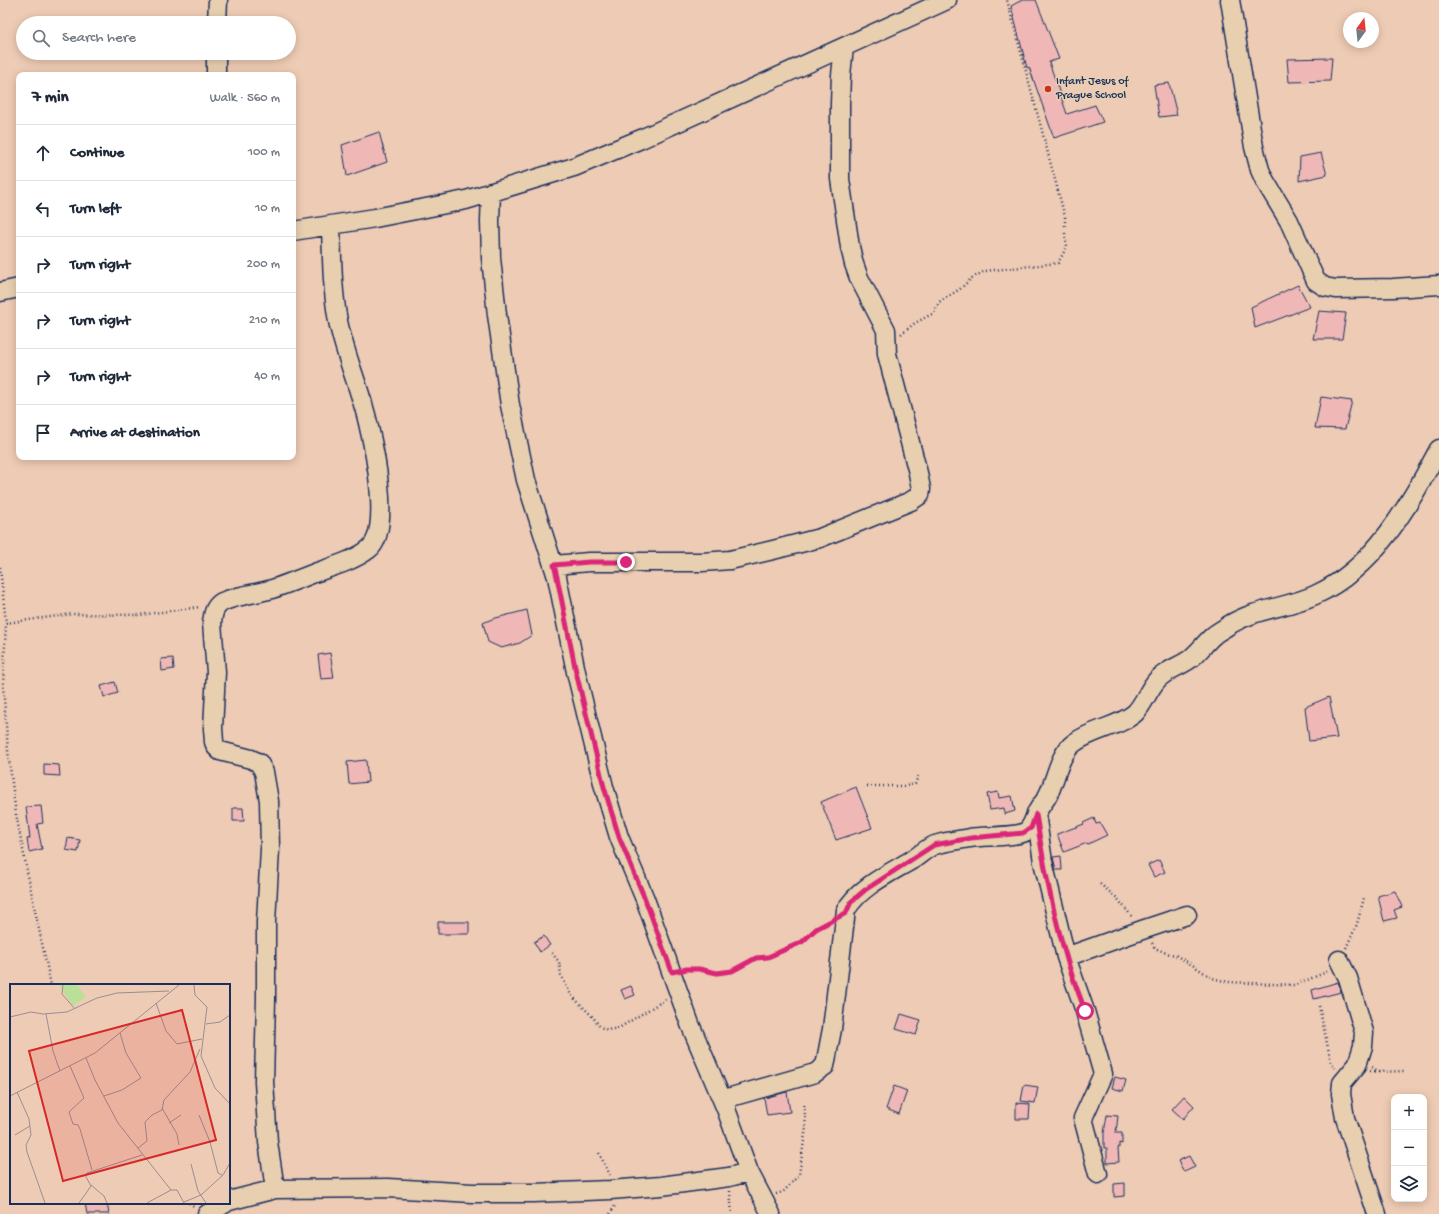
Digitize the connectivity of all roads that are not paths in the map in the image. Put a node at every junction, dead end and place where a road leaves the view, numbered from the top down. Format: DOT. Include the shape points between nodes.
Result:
graph roads {
  1 [pos="218,0"];
  2 [pos="947,0"];
  3 [pos="1230,0"];
  4 [pos="217,16"];
  5 [pos="844,47"];
  6 [pos="216,60"];
  7 [pos="216,72"];
  8 [pos="491,192"];
  9 [pos="331,225"];
  10 [pos="296,231"];
  11 [pos="1439,285"];
  12 [pos="16,289"];
  13 [pos="0,292"];
  14 [pos="1439,449"];
  15 [pos="554,565"];
  16 [pos="1035,811"];
  17 [pos="1187,916"];
  18 [pos="1066,957"];
  19 [pos="1339,960"];
  20 [pos="726,1109"];
  21 [pos="749,1172"];
  22 [pos="1098,1174"];
  23 [pos="275,1189"];
  24 [pos="230,1201"];
  25 [pos="224,1204"];
  26 [pos="207,1214"];
  27 [pos="771,1214"];
  28 [pos="1377,1214"];
  1 -- 4 [label="street"];
  2 -- 5 [label="street"];
  3 -- 11 [label="street" via="1260,170 1289,221 1316,280 1325,287 1336,289"];
  5 -- 8 [label="street" via="574,167"];
  5 -- 15 [label="street" via="840,104 842,195 854,264 886,330 888,362 918,473 920,495 916,499 820,538 730,560 589,562"];
  6 -- 7 [label="street"];
  8 -- 9 [label="street" via="466,200"];
  8 -- 15 [label="street" via="491,258 510,405 526,480"];
  9 -- 10 [label="street"];
  9 -- 23 [label="street" via="338,320 368,422 378,474 378,535 370,548 350,559 271,589 227,600 219,604 212,615 216,672 214,742 220,751 259,763 264,772 269,801 264,1082 268,1142"];
  12 -- 13 [label="street"];
  14 -- 16 [label="street" via="1404,511 1368,558 1358,567 1315,595 1250,615 1214,635 1190,659 1158,679 1135,713 1070,746 1048,795"];
  15 -- 20 [label="street" via="576,672 619,837 645,899 690,1024"];
  16 -- 18 [label="street" via="1043,862"];
  16 -- 20 [label="street" via="1031,828 1023,833 934,845 851,902 846,913 825,1066 815,1073 731,1096"];
  17 -- 18 [label="street"];
  18 -- 22 [label="street" via="1104,1074 1083,1118"];
  19 -- 28 [label="street" via="1348,978 1364,1032 1357,1065 1342,1082 1341,1094 1345,1118"];
  20 -- 21 [label="street"];
  21 -- 23 [label="street" via="729,1177 625,1189 534,1193 472,1193 388,1188"];
  21 -- 27 [label="street"];
  23 -- 24 [label="street"];
  25 -- 26 [label="street"];
}
